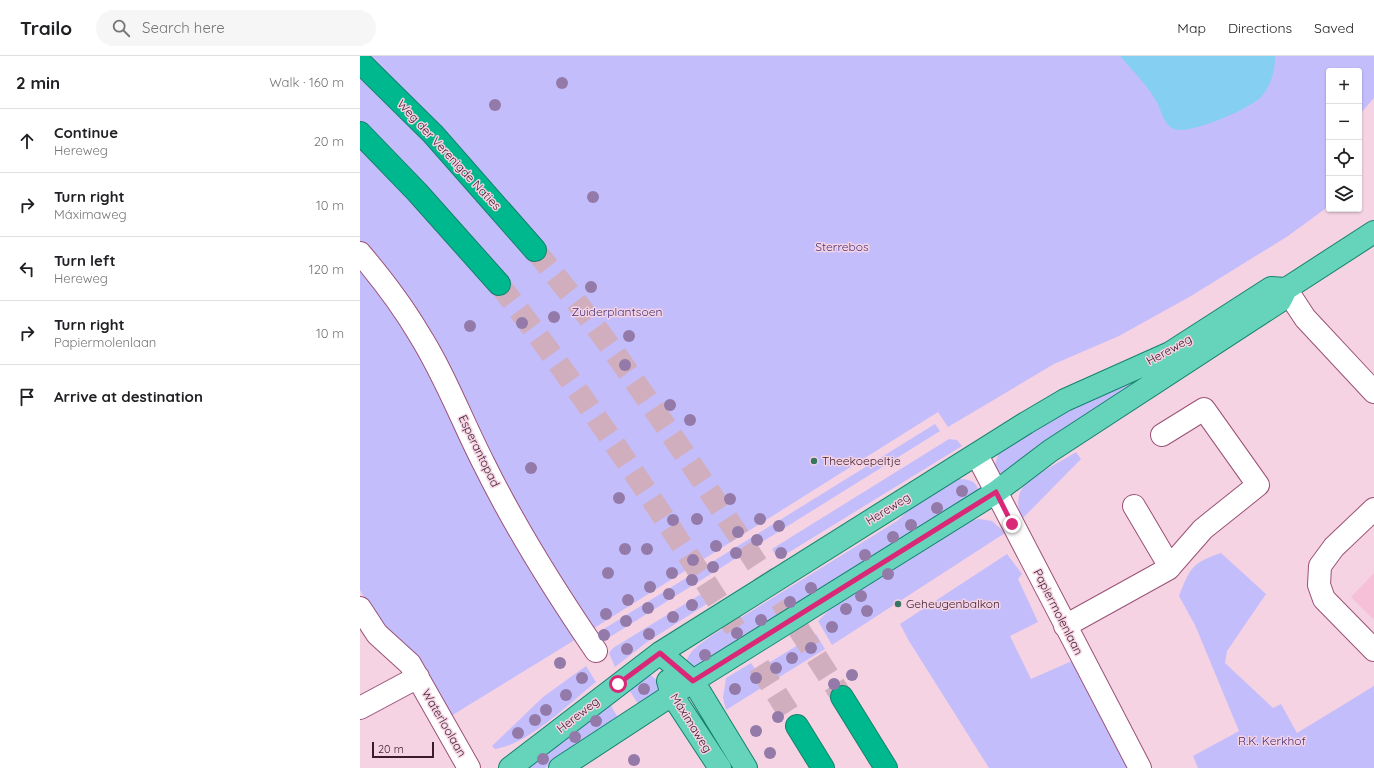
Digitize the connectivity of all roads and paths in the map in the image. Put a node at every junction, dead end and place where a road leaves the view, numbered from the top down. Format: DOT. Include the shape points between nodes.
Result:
graph roads {
  1 [pos="360,62"];
  2 [pos="360,133"];
  3 [pos="1374,232"];
  4 [pos="535,250"];
  5 [pos="360,253"];
  6 [pos="499,284"];
  7 [pos="1286,289"];
  8 [pos="1374,392"];
  9 [pos="1162,435"];
  10 [pos="976,455"];
  11 [pos="996,492"];
  12 [pos="1134,506"];
  13 [pos="1374,509"];
  14 [pos="1170,567"];
  15 [pos="360,608"];
  16 [pos="1065,626"];
  17 [pos="596,650"];
  18 [pos="1374,650"];
  19 [pos="660,653"];
  20 [pos="418,677"];
  21 [pos="693,681"];
  22 [pos="672,695"];
  23 [pos="842,697"];
  24 [pos="360,708"];
  25 [pos="797,726"];
  26 [pos="469,768"];
  27 [pos="510,768"];
  28 [pos="560,768"];
  29 [pos="720,768"];
  30 [pos="746,768"];
  31 [pos="823,768"];
  32 [pos="886,768"];
  33 [pos="1140,768"];
  1 -- 4 [label="highway, Weg der Verenigde Naties" via="433,134"];
  2 -- 6 [label="highway"];
  3 -- 7 [label="main road, Hereweg"];
  5 -- 17 [label="street, Esperantopad" via="420,334 519,530"];
  7 -- 8 [label="street" via="1305,318"];
  7 -- 10 [label="main road, Hereweg" via="1271,288 1170,353 1065,400"];
  7 -- 11 [label="main road, Hereweg" via="1280,301 1050,451"];
  9 -- 14 [label="street" via="1204,409 1258,486 1203,529"];
  10 -- 11 [label="street, Papiermolenlaan"];
  10 -- 19 [label="main road, Hereweg"];
  11 -- 16 [label="street, Papiermolenlaan"];
  11 -- 21 [label="main road, Hereweg"];
  12 -- 14 [label="street"];
  13 -- 18 [label="street" via="1334,547 1320,566 1320,584 1324,599"];
  14 -- 16 [label="street"];
  15 -- 20 [label="street, Waterloolaan" via="377,634 410,664"];
  16 -- 33 [label="street, Papiermolenlaan"];
  19 -- 21 [label="main road, Máximaweg"];
  19 -- 22 [label="main road, Máximaweg"];
  19 -- 27 [label="main road, Hereweg"];
  20 -- 24 [label="street, Waterloolaan"];
  20 -- 26 [label="street, Waterloolaan"];
  21 -- 22 [label="main road, Hereweg"];
  21 -- 30 [label="main road, Máximaweg"];
  22 -- 28 [label="main road, Hereweg"];
  22 -- 29 [label="main road, Máximaweg"];
  23 -- 32 [label="highway"];
  25 -- 31 [label="highway"];
}
